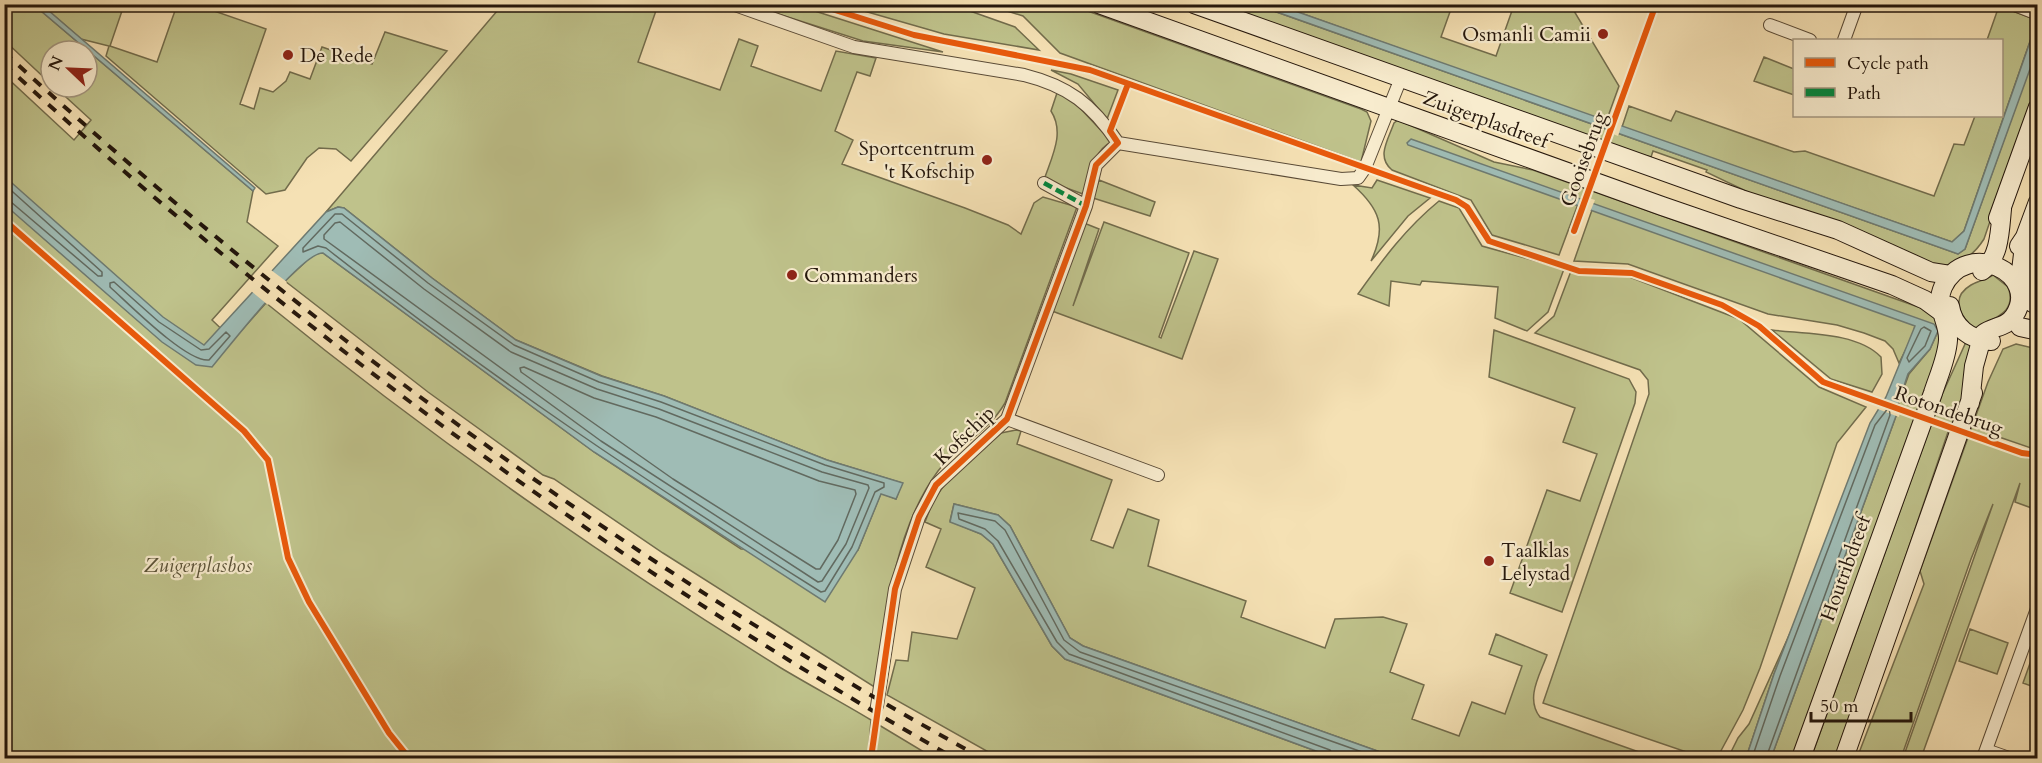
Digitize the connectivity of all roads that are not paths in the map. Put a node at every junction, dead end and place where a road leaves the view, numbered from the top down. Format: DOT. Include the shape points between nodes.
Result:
graph roads {
  1 [pos="732,4"];
  2 [pos="1099,4"];
  3 [pos="1194,4"];
  4 [pos="1857,4"];
  5 [pos="2013,4"];
  6 [pos="1144,12"];
  7 [pos="2037,14"];
  8 [pos="1770,25"];
  9 [pos="1807,39"];
  10 [pos="1844,39"];
  11 [pos="1401,78"];
  12 [pos="2037,107"];
  13 [pos="1390,108"];
  14 [pos="1118,143"];
  15 [pos="1044,183"];
  16 [pos="2037,202"];
  17 [pos="1086,206"];
  18 [pos="1984,263"];
  19 [pos="1950,276"];
  20 [pos="2025,292"];
  21 [pos="1943,305"];
  22 [pos="1953,329"];
  23 [pos="2029,329"];
  24 [pos="1988,340"];
  25 [pos="1007,419"];
  26 [pos="1158,475"];
  27 [pos="2037,606"];
  28 [pos="877,706"];
  29 [pos="1985,754"];
  30 [pos="1801,759"];
  31 [pos="1844,759"];
  32 [pos="2009,759"];
  1 -- 14 [label="street" via="854,47 1049,81 1071,91"];
  2 -- 6 [label="main road, Zuigerplasdreef"];
  3 -- 11 [label="main road, Zuigerplasdreef"];
  4 -- 10 [label="street"];
  5 -- 7 [label="street"];
  6 -- 13 [label="main road, Zuigerplasdreef"];
  8 -- 9 [label="street"];
  11 -- 13 [label="street"];
  11 -- 19 [label="main road, Zuigerplasdreef" via="1838,230 1931,272"];
  12 -- 18 [label="main road"];
  13 -- 14 [label="street" via="1358,178 1341,179"];
  13 -- 21 [label="main road, Zuigerplasdreef"];
  14 -- 17 [label="street, Kofschip" via="1096,165"];
  15 -- 17 [label="street"];
  16 -- 20 [label="main road" via="2020,261"];
  17 -- 25 [label="street, Kofschip"];
  18 -- 19 [label="main road" via="1965,265"];
  18 -- 20 [label="main road" via="2003,269"];
  18 -- 21 [label="main road" via="1957,285"];
  19 -- 21 [label="main road"];
  20 -- 23 [label="main road"];
  20 -- 24 [label="main road" via="2013,318 1987,331"];
  21 -- 22 [label="main road"];
  22 -- 24 [label="main road"];
  22 -- 30 [label="main road, Houtribdreef"];
  23 -- 24 [label="main road"];
  24 -- 31 [label="main road" via="1970,403"];
  25 -- 26 [label="street, Kofschip"];
  25 -- 28 [label="street, Kofschip" via="929,495 895,589"];
  27 -- 29 [label="street"];
  29 -- 32 [label="street"];
}
